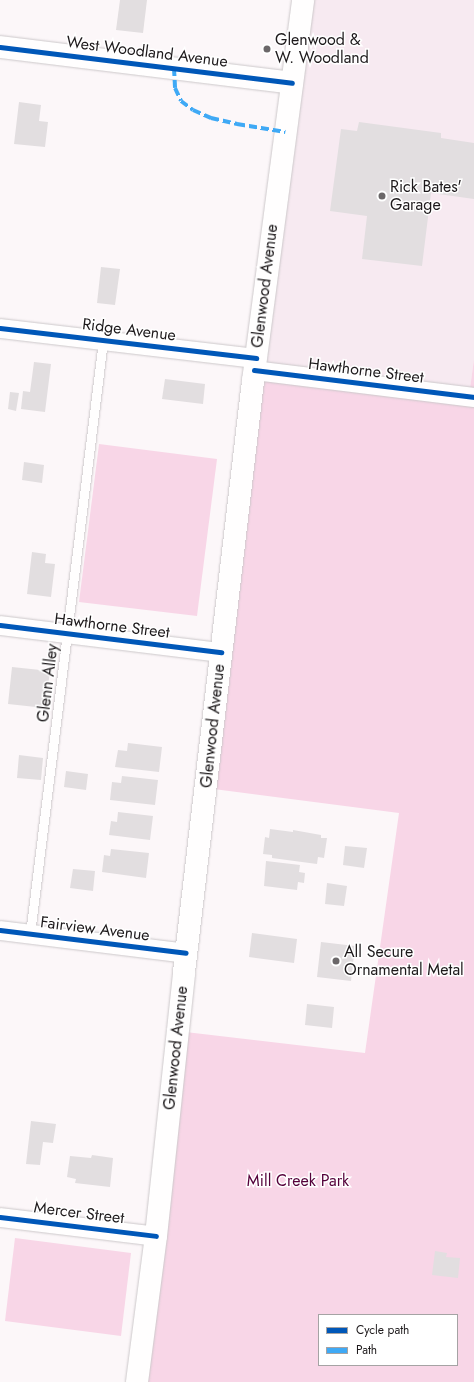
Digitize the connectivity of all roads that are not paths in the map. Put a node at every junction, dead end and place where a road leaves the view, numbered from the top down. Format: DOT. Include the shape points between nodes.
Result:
graph roads {
  1 [pos="303,0"];
  2 [pos="0,47"];
  3 [pos="292,83"];
  4 [pos="0,328"];
  5 [pos="103,340"];
  6 [pos="255,364"];
  7 [pos="474,397"];
  8 [pos="0,625"];
  9 [pos="67,633"];
  10 [pos="221,652"];
  11 [pos="0,930"];
  12 [pos="30,934"];
  13 [pos="186,953"];
  14 [pos="0,1217"];
  15 [pos="156,1236"];
  16 [pos="137,1382"];
  1 -- 3 [label="main road, Glenwood Avenue"];
  2 -- 3 [label="main road, West Woodland Avenue"];
  3 -- 6 [label="main road, Glenwood Avenue"];
  4 -- 5 [label="street, Ridge Avenue"];
  5 -- 6 [label="street, Ridge Avenue"];
  5 -- 9 [label="lane, Glenn Alley"];
  6 -- 7 [label="street, Hawthorne Street"];
  6 -- 10 [label="main road, Glenwood Avenue"];
  8 -- 9 [label="street, Hawthorne Street"];
  9 -- 10 [label="street, Hawthorne Street"];
  9 -- 12 [label="lane, Glenn Alley"];
  10 -- 13 [label="main road, Glenwood Avenue"];
  11 -- 12 [label="street, Fairview Avenue"];
  12 -- 13 [label="street, Fairview Avenue"];
  13 -- 15 [label="main road, Glenwood Avenue"];
  14 -- 15 [label="street, Mercer Street"];
  15 -- 16 [label="main road, Glenwood Avenue"];
}
